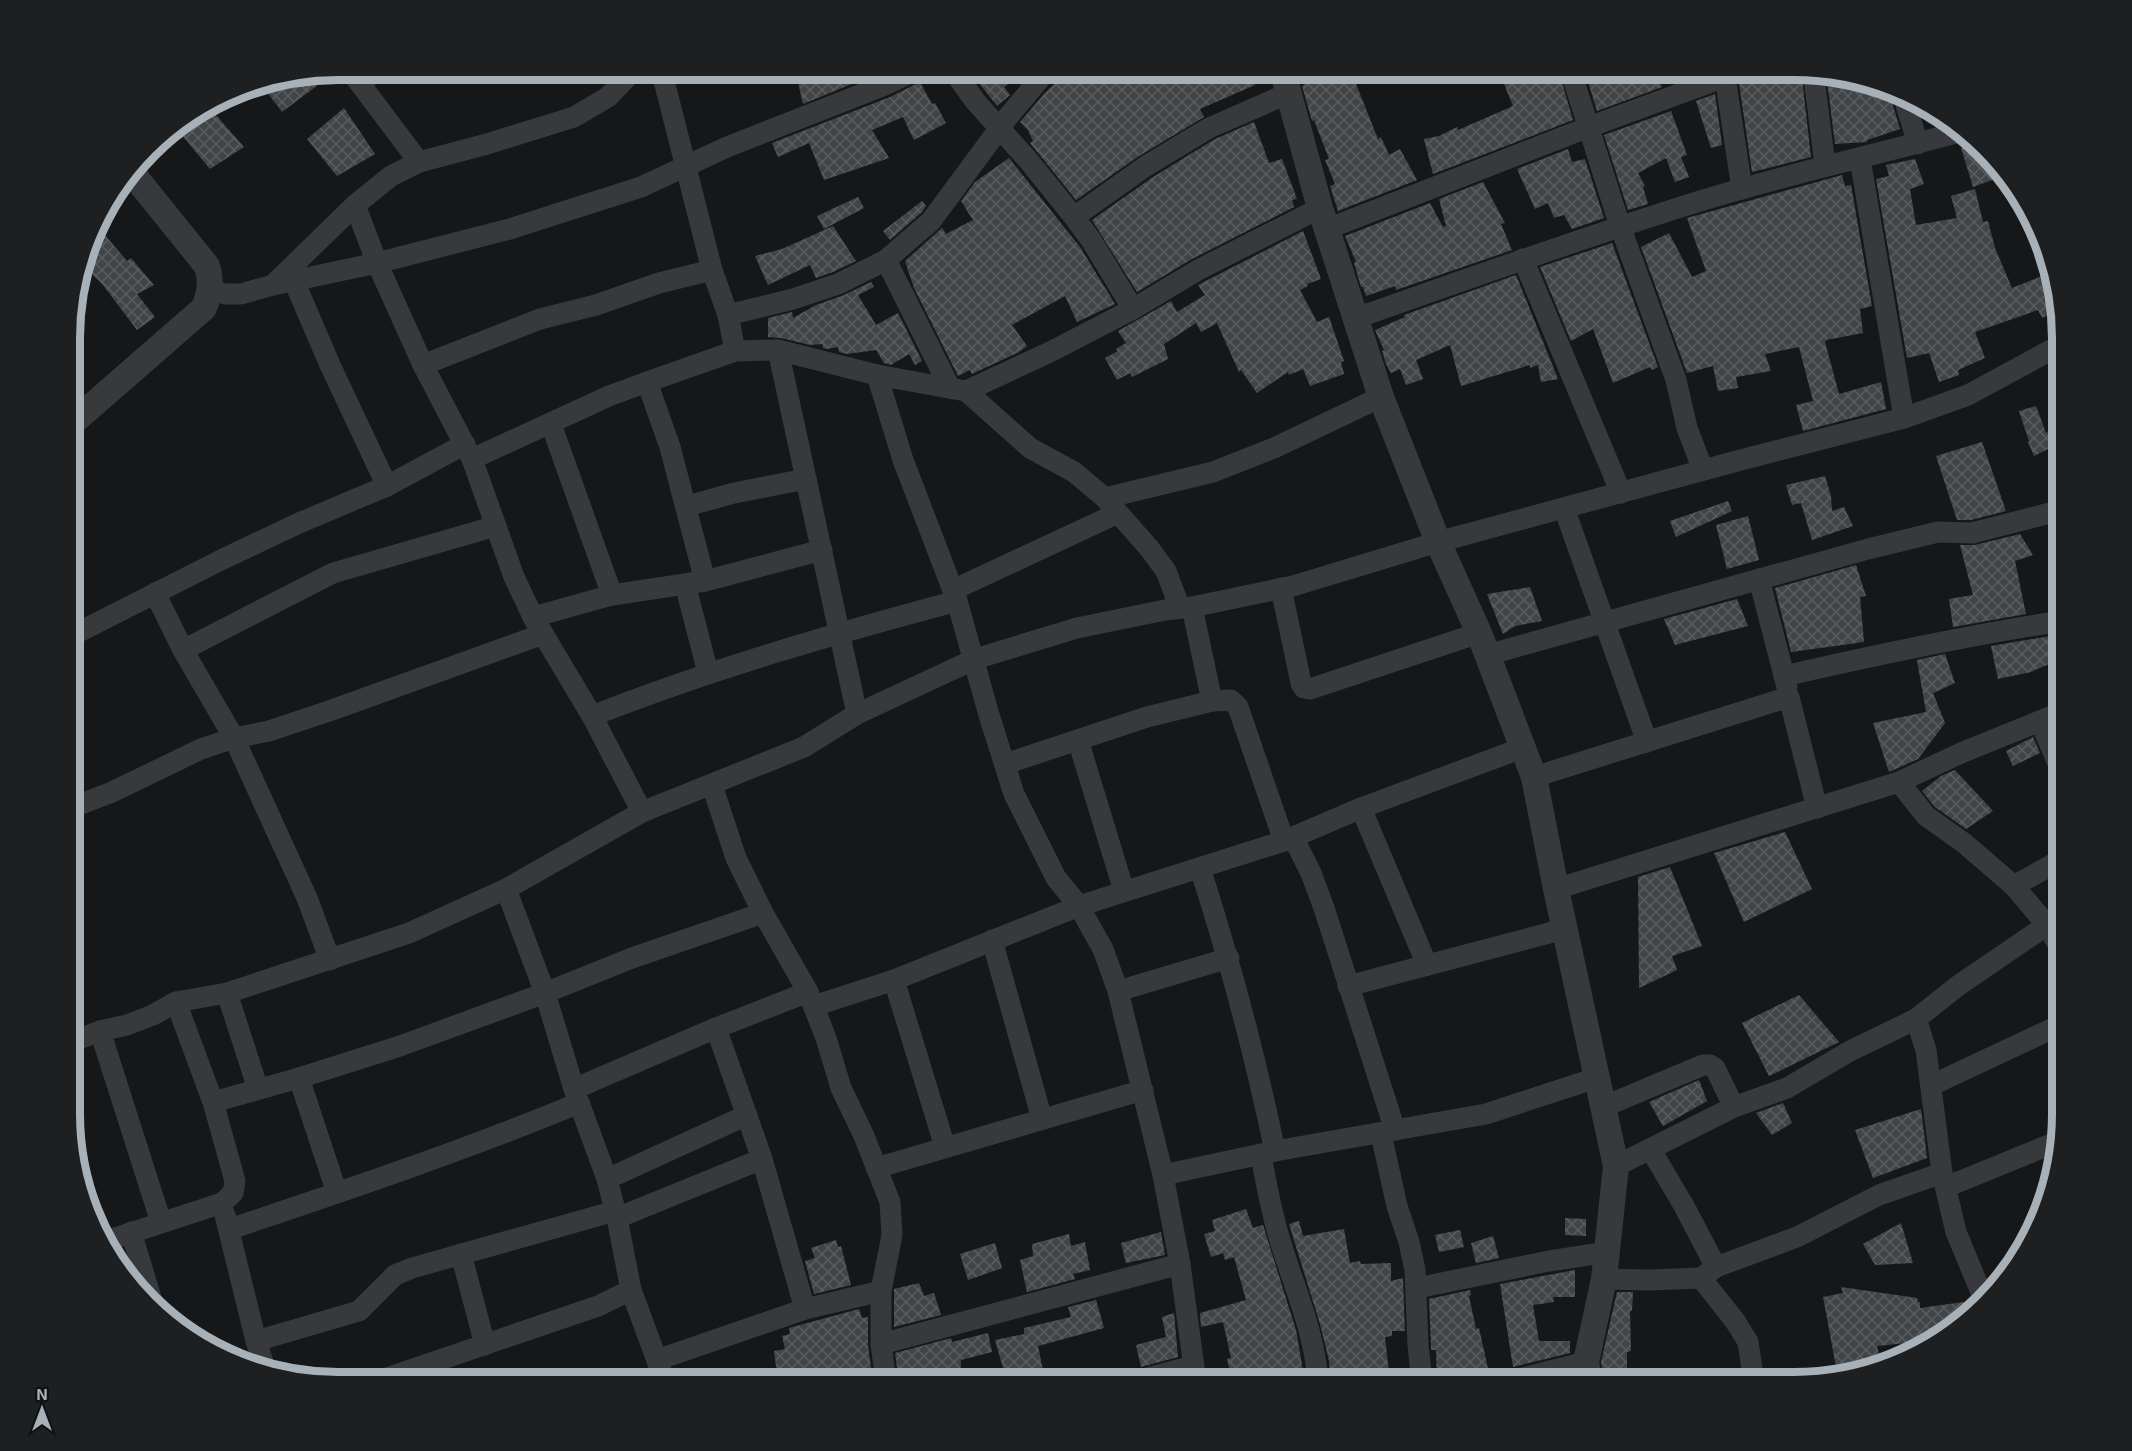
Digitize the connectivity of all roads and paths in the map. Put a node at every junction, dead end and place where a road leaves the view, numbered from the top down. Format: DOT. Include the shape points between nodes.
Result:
graph roads {
  1 [pos="358,80"];
  2 [pos="624,80"];
  3 [pos="663,80"];
  4 [pos="894,80"];
  5 [pos="960,80"];
  6 [pos="1039,80"];
  7 [pos="1574,80"];
  8 [pos="1706,80"];
  9 [pos="1725,80"];
  10 [pos="1814,80"];
  11 [pos="1286,81"];
  12 [pos="1906,105"];
  13 [pos="1589,127"];
  14 [pos="999,128"];
  15 [pos="1952,134"];
  16 [pos="1918,144"];
  17 [pos="1860,159"];
  18 [pos="419,162"];
  19 [pos="1826,165"];
  20 [pos="685,167"];
  21 [pos="136,178"];
  22 [pos="1742,189"];
  23 [pos="355,205"];
  24 [pos="1074,217"];
  25 [pos="1323,218"];
  26 [pos="1620,226"];
  27 [pos="1523,259"];
  28 [pos="886,260"];
  29 [pos="377,263"];
  30 [pos="712,270"];
  31 [pos="283,283"];
  32 [pos="211,290"];
  33 [pos="1133,309"];
  34 [pos="728,315"];
  35 [pos="1356,318"];
  36 [pos="778,350"];
  37 [pos="2052,350"];
  38 [pos="735,351"];
  39 [pos="423,365"];
  40 [pos="877,375"];
  41 [pos="647,382"];
  42 [pos="958,390"];
  43 [pos="1381,397"];
  44 [pos="80,416"];
  45 [pos="1904,418"];
  46 [pos="551,424"];
  47 [pos="468,452"];
  48 [pos="1703,470"];
  49 [pos="806,479"];
  50 [pos="387,486"];
  51 [pos="1621,493"];
  52 [pos="687,506"];
  53 [pos="1111,506"];
  54 [pos="1564,508"];
  55 [pos="2052,513"];
  56 [pos="496,526"];
  57 [pos="1438,542"];
  58 [pos="822,550"];
  59 [pos="1759,579"];
  60 [pos="695,582"];
  61 [pos="1281,588"];
  62 [pos="155,593"];
  63 [pos="612,595"];
  64 [pos="955,595"];
  65 [pos="1186,607"];
  66 [pos="1604,622"];
  67 [pos="2052,623"];
  68 [pos="538,625"];
  69 [pos="80,631"];
  70 [pos="839,632"];
  71 [pos="1483,644"];
  72 [pos="183,650"];
  73 [pos="975,659"];
  74 [pos="708,673"];
  75 [pos="1784,676"];
  76 [pos="1789,697"];
  77 [pos="1212,701"];
  78 [pos="857,714"];
  79 [pos="592,716"];
  80 [pos="2052,716"];
  81 [pos="2040,721"];
  82 [pos="234,738"];
  83 [pos="1078,740"];
  84 [pos="1647,742"];
  85 [pos="1522,748"];
  86 [pos="2052,749"];
  87 [pos="1005,764"];
  88 [pos="1534,777"];
  89 [pos="1899,782"];
  90 [pos="712,785"];
  91 [pos="80,804"];
  92 [pos="1361,808"];
  93 [pos="1817,808"];
  94 [pos="642,812"];
  95 [pos="1288,839"];
  96 [pos="2052,865"];
  97 [pos="1200,868"];
  98 [pos="2013,886"];
  99 [pos="506,889"];
  100 [pos="1556,889"];
  101 [pos="1124,891"];
  102 [pos="1079,906"];
  103 [pos="763,913"];
  104 [pos="2047,926"];
  105 [pos="1564,929"];
  106 [pos="2052,935"];
  107 [pos="992,940"];
  108 [pos="1229,958"];
  109 [pos="330,960"];
  110 [pos="1427,965"];
  111 [pos="894,980"];
  112 [pos="1348,986"];
  113 [pos="1118,991"];
  114 [pos="227,993"];
  115 [pos="545,993"];
  116 [pos="811,999"];
  117 [pos="176,1002"];
  118 [pos="1916,1019"];
  119 [pos="716,1028"];
  120 [pos="2052,1029"];
  121 [pos="100,1031"];
  122 [pos="80,1039"];
  123 [pos="299,1078"];
  124 [pos="1596,1078"];
  125 [pos="1932,1085"];
  126 [pos="258,1089"];
  127 [pos="1143,1090"];
  128 [pos="577,1096"];
  129 [pos="213,1102"];
  130 [pos="1602,1107"];
  131 [pos="1734,1107"];
  132 [pos="747,1115"];
  133 [pos="1042,1119"];
  134 [pos="1388,1132"];
  135 [pos="2050,1144"];
  136 [pos="945,1147"];
  137 [pos="1651,1150"];
  138 [pos="1268,1153"];
  139 [pos="762,1159"];
  140 [pos="1616,1166"];
  141 [pos="876,1167"];
  142 [pos="1163,1175"];
  143 [pos="607,1179"];
  144 [pos="1944,1180"];
  145 [pos="337,1193"];
  146 [pos="222,1203"];
  147 [pos="616,1214"];
  148 [pos="161,1222"];
  149 [pos="230,1229"];
  150 [pos="131,1232"];
  151 [pos="112,1239"];
  152 [pos="1608,1252"];
  153 [pos="461,1254"];
  154 [pos="1180,1264"];
  155 [pos="1708,1272"];
  156 [pos="1604,1279"];
  157 [pos="148,1288"];
  158 [pos="1417,1288"];
  159 [pos="631,1290"];
  160 [pos="881,1291"];
  161 [pos="1981,1292"];
  162 [pos="805,1309"];
  163 [pos="256,1341"];
  164 [pos="881,1344"];
  165 [pos="485,1345"];
  166 [pos="262,1360"];
  167 [pos="657,1360"];
  168 [pos="407,1372"];
  169 [pos="661,1372"];
  170 [pos="884,1372"];
  171 [pos="1195,1372"];
  172 [pos="1316,1372"];
  173 [pos="1421,1372"];
  174 [pos="1587,1372"];
  175 [pos="1752,1372"];
  1 -- 18 [label="street"];
  2 -- 18 [label="street" via="608,97 574,117"];
  3 -- 20 [label="street"];
  4 -- 20 [label="street"];
  5 -- 14 [label="street"];
  6 -- 14 [label="street"];
  7 -- 13 [label="street"];
  8 -- 13 [label="street"];
  9 -- 22 [label="street"];
  10 -- 19 [label="street"];
  11 -- 24 [label="street" via="1146,166"];
  11 -- 25 [label="street"];
  12 -- 16 [label="street"];
  13 -- 25 [label="street"];
  13 -- 26 [label="street"];
  14 -- 24 [label="street"];
  14 -- 28 [label="street" via="932,221"];
  15 -- 16 [label="street"];
  16 -- 17 [label="street"];
  17 -- 19 [label="street"];
  17 -- 45 [label="street"];
  18 -- 23 [label="street" via="391,176"];
  19 -- 22 [label="street"];
  20 -- 29 [label="street" via="640,187 510,229"];
  20 -- 30 [label="street"];
  21 -- 32 [label="street" via="207,266"];
  22 -- 26 [label="street"];
  23 -- 29 [label="street"];
  23 -- 31 [label="street"];
  24 -- 33 [label="street"];
  25 -- 33 [label="street" via="1198,270"];
  25 -- 35 [label="street"];
  26 -- 27 [label="street"];
  26 -- 48 [label="street" via="1676,380 1687,428"];
  27 -- 35 [label="street"];
  27 -- 51 [label="street"];
  28 -- 34 [label="street" via="838,284"];
  28 -- 42 [label="street"];
  29 -- 31 [label="street"];
  29 -- 39 [label="street"];
  30 -- 34 [label="street"];
  30 -- 39 [label="street" via="540,319"];
  31 -- 32 [label="street" via="241,294"];
  31 -- 50 [label="street" via="330,365"];
  32 -- 44 [label="street" via="204,308"];
  33 -- 42 [label="street" via="1052,351"];
  34 -- 38 [label="street"];
  35 -- 43 [label="street"];
  36 -- 38 [label="street"];
  36 -- 40 [label="street"];
  36 -- 49 [label="street"];
  37 -- 45 [label="street" via="1968,395"];
  38 -- 41 [label="street"];
  39 -- 47 [label="street"];
  40 -- 42 [label="street"];
  40 -- 64 [label="street" via="903,460"];
  41 -- 46 [label="street"];
  41 -- 52 [label="street"];
  42 -- 53 [label="street" via="1030,448 1074,472"];
  43 -- 53 [label="street" via="1274,448"];
  43 -- 57 [label="street"];
  45 -- 48 [label="street"];
  46 -- 47 [label="street"];
  46 -- 63 [label="street"];
  47 -- 50 [label="street"];
  47 -- 56 [label="street"];
  48 -- 51 [label="street"];
  49 -- 52 [label="street"];
  49 -- 58 [label="street"];
  50 -- 62 [label="street" via="290,527"];
  51 -- 54 [label="street"];
  52 -- 60 [label="street"];
  53 -- 64 [label="street"];
  53 -- 65 [label="street" via="1149,548"];
  54 -- 57 [label="street"];
  54 -- 66 [label="street"];
  55 -- 59 [label="street" via="1972,533 1938,532"];
  56 -- 68 [label="street" via="514,577"];
  56 -- 72 [label="street" via="333,573"];
  57 -- 61 [label="street"];
  57 -- 71 [label="street"];
  58 -- 60 [label="street"];
  58 -- 70 [label="street"];
  59 -- 66 [label="street"];
  59 -- 75 [label="street"];
  60 -- 63 [label="street"];
  60 -- 74 [label="street"];
  61 -- 65 [label="street"];
  61 -- 71 [label="street" via="1304,688"];
  62 -- 69 [label="street"];
  62 -- 72 [label="street"];
  63 -- 68 [label="street"];
  64 -- 70 [label="street"];
  64 -- 73 [label="street"];
  65 -- 73 [label="street" via="1077,628"];
  65 -- 77 [label="street"];
  66 -- 71 [label="street"];
  66 -- 84 [label="street"];
  67 -- 75 [label="street"];
  68 -- 79 [label="street"];
  68 -- 82 [label="street" via="332,710"];
  70 -- 74 [label="street"];
  70 -- 78 [label="street"];
  71 -- 85 [label="street"];
  72 -- 82 [label="street"];
  73 -- 78 [label="street"];
  73 -- 87 [label="street"];
  74 -- 79 [label="street"];
  75 -- 76 [label="street"];
  76 -- 84 [label="street"];
  76 -- 93 [label="street"];
  77 -- 83 [label="street"];
  77 -- 95 [label="street" via="1231,700 1238,707"];
  78 -- 90 [label="street" via="804,747"];
  79 -- 94 [label="street"];
  80 -- 81 [label="street"];
  81 -- 86 [label="street"];
  81 -- 89 [label="street"];
  82 -- 91 [label="street"];
  82 -- 109 [label="street" via="307,898"];
  83 -- 87 [label="street"];
  83 -- 101 [label="street"];
  84 -- 88 [label="street"];
  85 -- 88 [label="street"];
  85 -- 92 [label="street"];
  87 -- 102 [label="street" via="1014,794 1056,878"];
  88 -- 100 [label="street"];
  89 -- 93 [label="street"];
  89 -- 98 [label="street" via="1926,816"];
  90 -- 94 [label="street"];
  90 -- 103 [label="street" via="735,858"];
  92 -- 95 [label="street"];
  92 -- 110 [label="street"];
  93 -- 100 [label="street"];
  94 -- 99 [label="street"];
  95 -- 97 [label="street"];
  95 -- 112 [label="street" via="1315,882"];
  96 -- 98 [label="street"];
  97 -- 101 [label="street"];
  97 -- 108 [label="street"];
  98 -- 104 [label="street"];
  99 -- 109 [label="street" via="409,933"];
  99 -- 115 [label="street"];
  100 -- 105 [label="street"];
  101 -- 102 [label="street"];
  102 -- 107 [label="street"];
  102 -- 113 [label="street"];
  103 -- 115 [label="street"];
  103 -- 116 [label="street"];
  104 -- 106 [label="street"];
  104 -- 118 [label="street"];
  105 -- 110 [label="street"];
  105 -- 124 [label="street"];
  107 -- 111 [label="street"];
  107 -- 133 [label="street"];
  108 -- 113 [label="street"];
  108 -- 138 [label="street" via="1260,1077"];
  109 -- 114 [label="street"];
  110 -- 112 [label="street"];
  111 -- 116 [label="street"];
  111 -- 136 [label="street"];
  112 -- 134 [label="street" via="1385,1093"];
  113 -- 127 [label="street"];
  114 -- 117 [label="street"];
  114 -- 126 [label="street"];
  115 -- 123 [label="street"];
  115 -- 128 [label="street"];
  116 -- 119 [label="street"];
  116 -- 141 [label="street" via="841,1088"];
  117 -- 121 [label="street" via="153,1016"];
  117 -- 129 [label="street"];
  118 -- 125 [label="street"];
  118 -- 131 [label="street" via="1787,1088"];
  119 -- 128 [label="street"];
  119 -- 132 [label="street"];
  120 -- 125 [label="street"];
  121 -- 122 [label="street"];
  121 -- 148 [label="street"];
  123 -- 126 [label="street"];
  123 -- 145 [label="street"];
  124 -- 130 [label="street"];
  124 -- 134 [label="street" via="1486,1114"];
  125 -- 144 [label="street"];
  126 -- 129 [label="street"];
  127 -- 133 [label="street"];
  127 -- 142 [label="street"];
  128 -- 143 [label="street"];
  128 -- 145 [label="street" via="518,1128"];
  129 -- 146 [label="street" via="235,1181 233,1193"];
  130 -- 131 [label="street" via="1710,1065"];
  130 -- 140 [label="street"];
  131 -- 137 [label="street"];
  132 -- 139 [label="street"];
  132 -- 143 [label="street"];
  133 -- 136 [label="street"];
  134 -- 138 [label="street"];
  134 -- 158 [label="street" via="1397,1206 1409,1242"];
  135 -- 144 [label="street"];
  136 -- 141 [label="street"];
  137 -- 140 [label="street"];
  137 -- 155 [label="street" via="1684,1206"];
  138 -- 142 [label="street"];
  138 -- 172 [label="street" via="1268,1196 1310,1337"];
  139 -- 147 [label="street"];
  139 -- 162 [label="street"];
  140 -- 152 [label="street"];
  141 -- 160 [label="street" via="890,1202 891,1224 889,1259"];
  142 -- 154 [label="street"];
  143 -- 147 [label="street"];
  144 -- 155 [label="street" via="1879,1195 1797,1236"];
  144 -- 161 [label="street" via="1956,1232"];
  145 -- 149 [label="street"];
  146 -- 148 [label="street"];
  146 -- 149 [label="street"];
  147 -- 153 [label="street"];
  147 -- 159 [label="street"];
  148 -- 150 [label="street"];
  149 -- 163 [label="street"];
  150 -- 151 [label="street"];
  150 -- 157 [label="street"];
  152 -- 156 [label="street"];
  152 -- 158 [label="street"];
  153 -- 163 [label="street" via="395,1275 359,1311"];
  153 -- 165 [label="street"];
  154 -- 164 [label="street"];
  154 -- 171 [label="street"];
  155 -- 156 [label="street" via="1649,1280"];
  155 -- 175 [label="street" via="1748,1342"];
  156 -- 174 [label="street"];
  158 -- 173 [label="street"];
  159 -- 165 [label="street" via="598,1306"];
  159 -- 167 [label="street"];
  160 -- 162 [label="street"];
  160 -- 164 [label="street"];
  162 -- 167 [label="street"];
  163 -- 166 [label="street"];
  164 -- 170 [label="street"];
  165 -- 168 [label="street"];
  167 -- 169 [label="street"];
}
